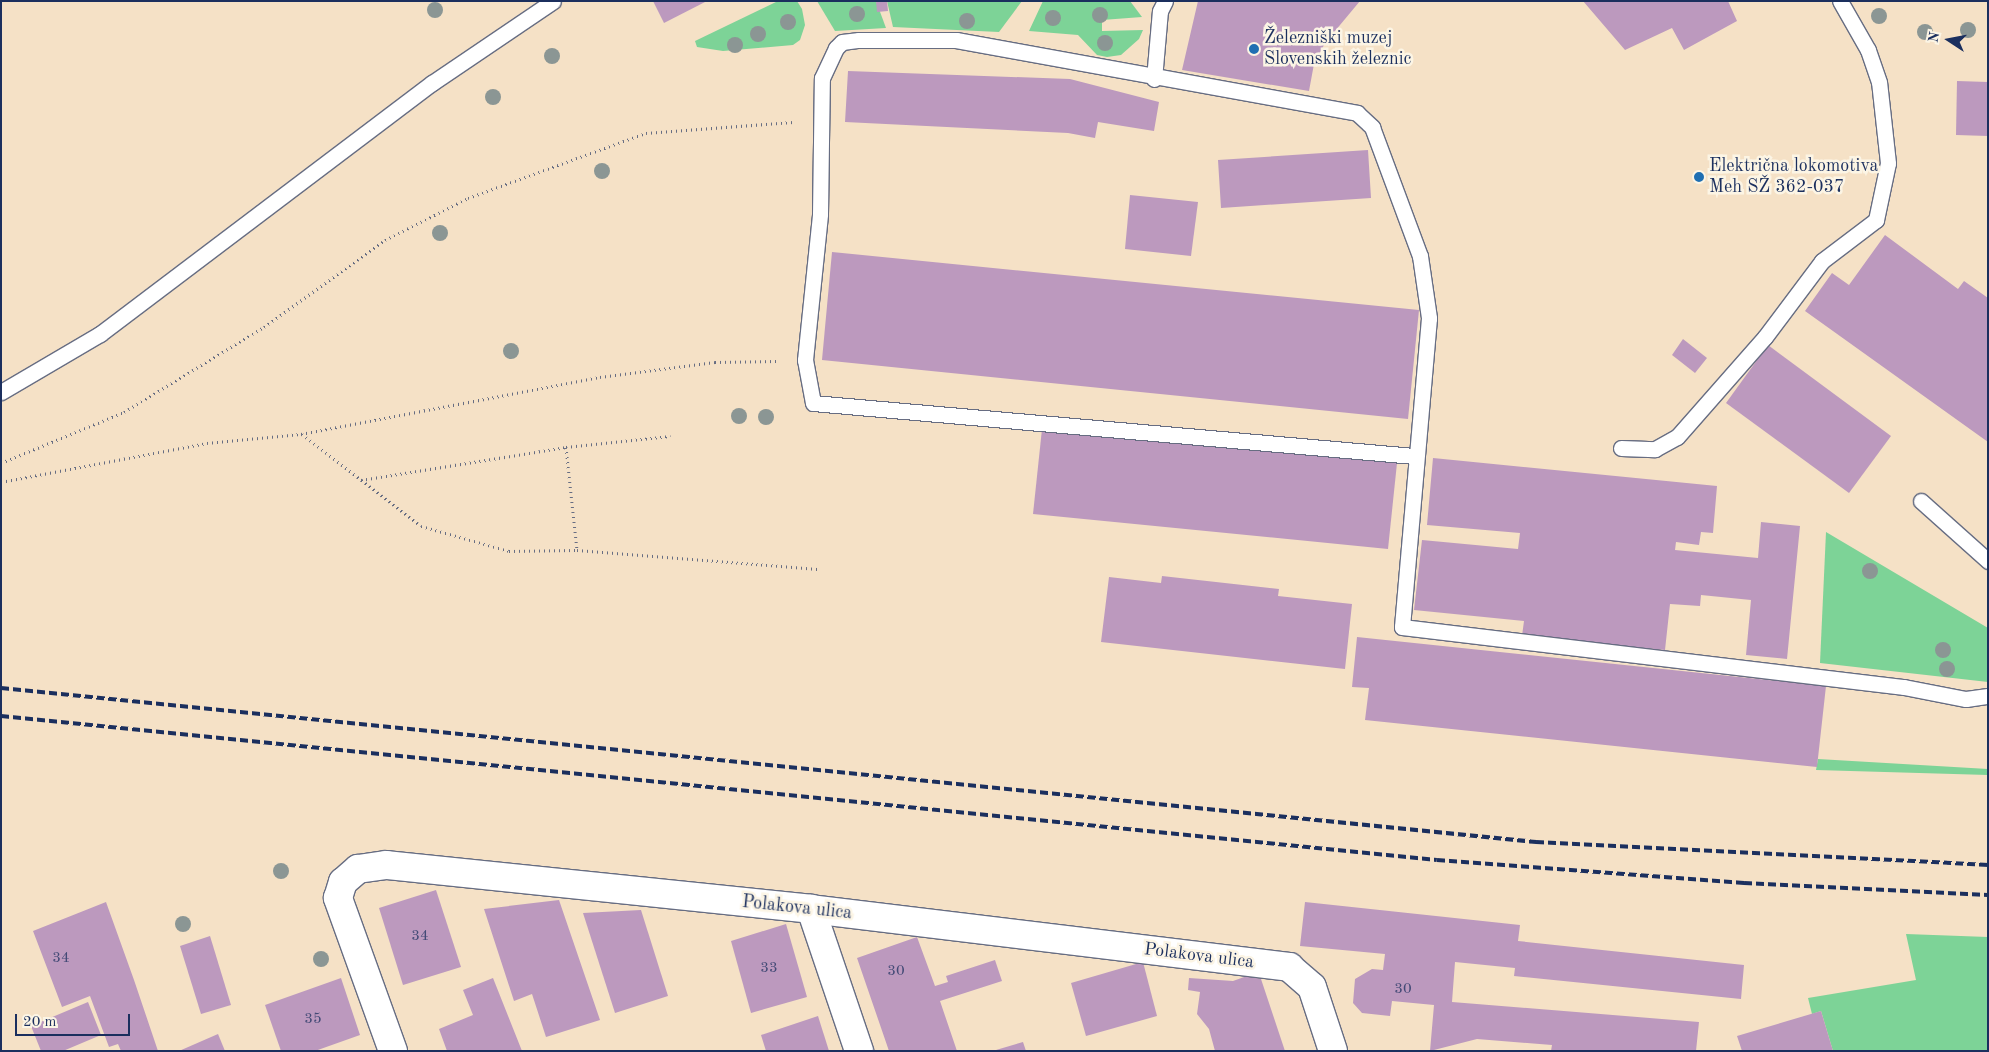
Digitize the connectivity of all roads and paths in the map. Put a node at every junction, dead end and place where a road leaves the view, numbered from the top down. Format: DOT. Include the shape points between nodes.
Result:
graph roads {
  1 [pos="553,1"];
  2 [pos="1165,1"];
  3 [pos="1840,1"];
  4 [pos="1154,79"];
  5 [pos="821,120"];
  6 [pos="805,360"];
  7 [pos="1,392"];
  8 [pos="301,434"];
  9 [pos="670,436"];
  10 [pos="566,447"];
  11 [pos="1621,448"];
  12 [pos="1414,456"];
  13 [pos="1,464"];
  14 [pos="361,480"];
  15 [pos="1,482"];
  16 [pos="1921,501"];
  17 [pos="577,550"];
  18 [pos="1988,561"];
  19 [pos="817,568"];
  20 [pos="1988,696"];
  21 [pos="812,909"];
  22 [pos="393,1051"];
  23 [pos="859,1051"];
  24 [pos="1333,1051"];
  1 -- 7 [label="lane" via="432,83 100,334"];
  2 -- 4 [label="lane" via="1160,11"];
  3 -- 11 [label="lane" via="1868,50 1879,82 1888,163 1876,220 1822,260 1766,336 1676,437 1655,449"];
  4 -- 5 [label="lane" via="956,40 842,42 828,60 822,78"];
  4 -- 12 [label="lane" via="1357,113 1372,127 1420,256 1429,318"];
  5 -- 6 [label="lane" via="820,214"];
  5 -- 13 [label="path" via="646,133 468,198 385,240 264,327 124,412"];
  6 -- 8 [label="path" via="715,362 600,377"];
  6 -- 12 [label="lane" via="814,403"];
  8 -- 14 [label="path"];
  8 -- 15 [label="path" via="207,443"];
  9 -- 10 [label="path"];
  10 -- 14 [label="path"];
  10 -- 17 [label="path"];
  12 -- 20 [label="lane" via="1402,626 1904,687 1966,699"];
  14 -- 17 [label="path" via="420,526 509,551"];
  16 -- 18 [label="lane"];
  17 -- 19 [label="path"];
  21 -- 22 [label="street, Polakova ulica" via="387,865 358,869 343,882 338,898 340,914"];
  21 -- 23 [label="street"];
  21 -- 24 [label="street, Polakova ulica" via="1289,967 1312,987"];
}
